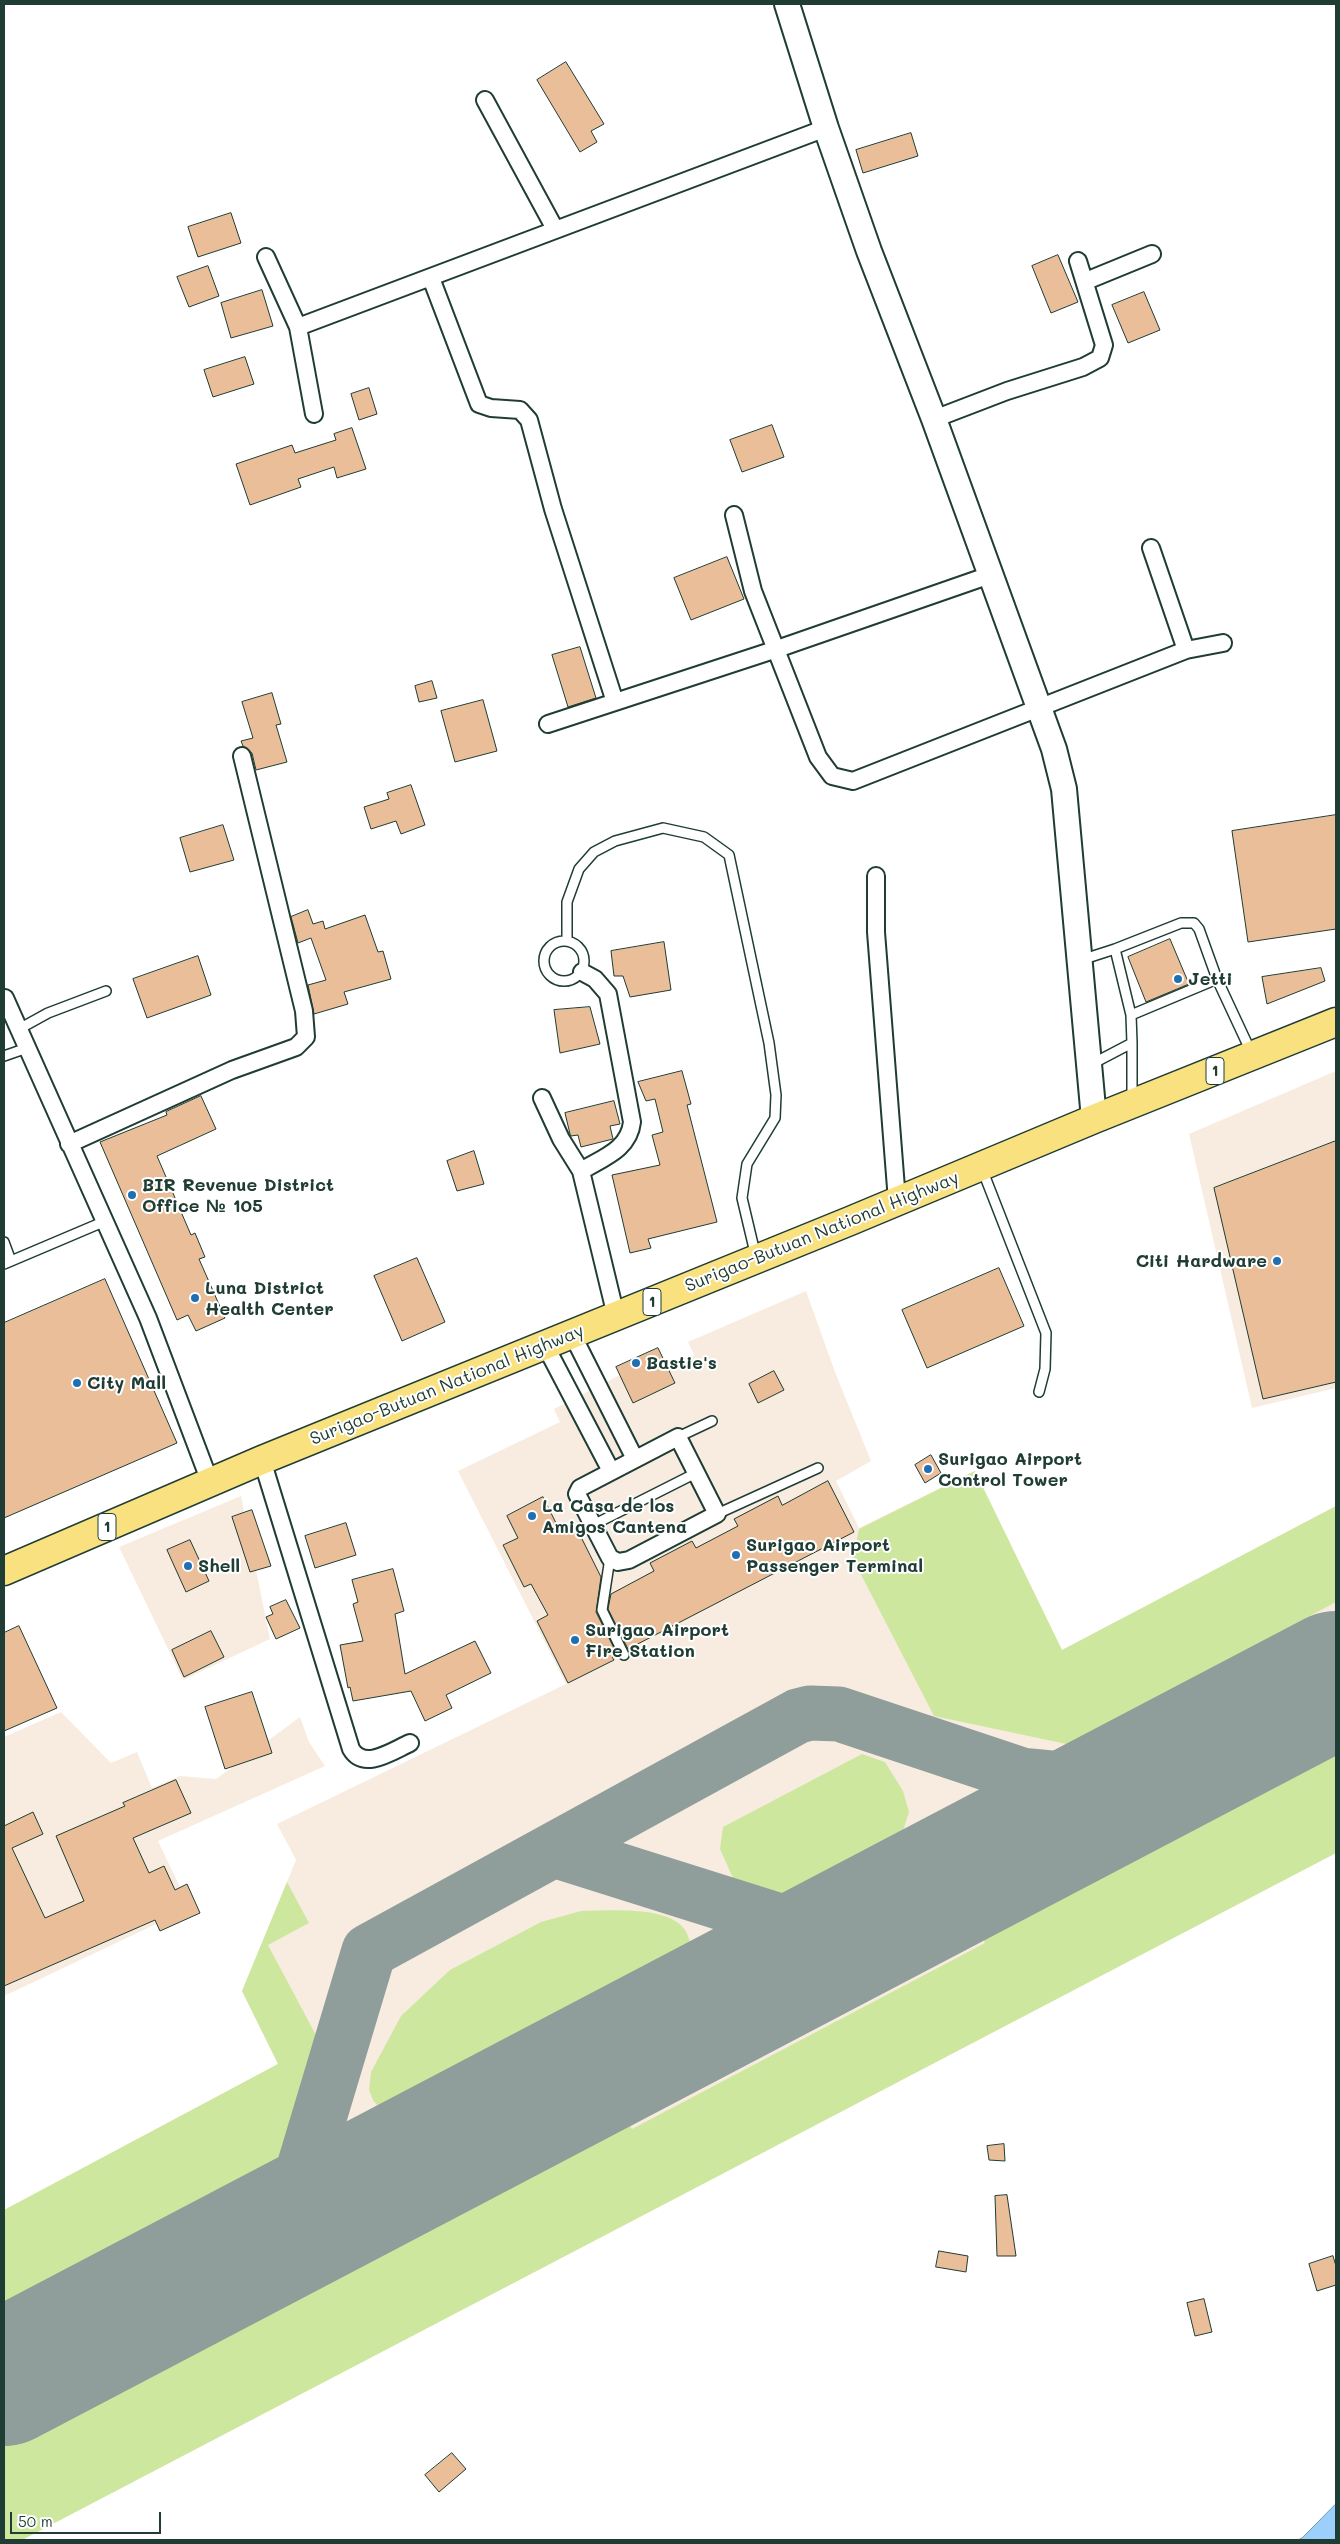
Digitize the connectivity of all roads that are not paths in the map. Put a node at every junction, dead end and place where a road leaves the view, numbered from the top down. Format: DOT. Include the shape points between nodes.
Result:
graph roads {
  1 [pos="787,4"];
  2 [pos="485,100"];
  3 [pos="826,128"];
  4 [pos="555,229"];
  5 [pos="1152,254"];
  6 [pos="266,257"];
  7 [pos="1078,261"];
  8 [pos="431,278"];
  9 [pos="1086,281"];
  10 [pos="298,327"];
  11 [pos="314,414"];
  12 [pos="934,419"];
  13 [pos="734,514"];
  14 [pos="1151,548"];
  15 [pos="990,575"];
  16 [pos="1223,643"];
  17 [pos="777,649"];
  18 [pos="1186,650"];
  19 [pos="615,702"];
  20 [pos="1039,708"];
  21 [pos="548,724"];
  22 [pos="242,756"];
  23 [pos="876,876"];
  24 [pos="567,941"];
  25 [pos="1115,949"];
  26 [pos="1080,960"];
  27 [pos="582,972"];
  28 [pos="1217,979"];
  29 [pos="106,991"];
  30 [pos="6,998"];
  31 [pos="1131,1015"];
  32 [pos="1336,1022"];
  33 [pos="19,1029"];
  34 [pos="1132,1043"];
  35 [pos="27,1048"];
  36 [pos="4,1056"];
  37 [pos="1253,1056"];
  38 [pos="1090,1065"];
  39 [pos="542,1098"];
  40 [pos="1132,1104"];
  41 [pos="1094,1119"];
  42 [pos="70,1144"];
  43 [pos="981,1167"];
  44 [pos="581,1170"];
  45 [pos="897,1201"];
  46 [pos="103,1222"];
  47 [pos="4,1242"];
  48 [pos="756,1259"];
  49 [pos="7,1263"];
  50 [pos="616,1316"];
  51 [pos="572,1334"];
  52 [pos="545,1345"];
  53 [pos="1038,1392"];
  54 [pos="712,1421"];
  55 [pos="678,1437"];
  56 [pos="635,1459"];
  57 [pos="262,1460"];
  58 [pos="818,1468"];
  59 [pos="611,1471"];
  60 [pos="696,1473"];
  61 [pos="210,1482"];
  62 [pos="717,1514"];
  63 [pos="593,1525"];
  64 [pos="610,1558"];
  65 [pos="4,1571"];
  66 [pos="624,1655"];
  67 [pos="410,1743"];
  1 -- 3 [label="street"];
  2 -- 4 [label="street"];
  3 -- 4 [label="street"];
  3 -- 12 [label="street" via="869,252"];
  4 -- 8 [label="street"];
  5 -- 9 [label="street"];
  6 -- 10 [label="street"];
  7 -- 9 [label="street"];
  8 -- 10 [label="street"];
  8 -- 19 [label="street" via="479,404 520,410 529,420 553,508"];
  9 -- 12 [label="street" via="1104,345 1100,358 1083,367"];
  10 -- 11 [label="street"];
  12 -- 15 [label="street"];
  13 -- 17 [label="street" via="753,591"];
  14 -- 18 [label="street"];
  15 -- 17 [label="street"];
  15 -- 20 [label="street"];
  16 -- 18 [label="street"];
  17 -- 19 [label="street"];
  17 -- 20 [label="street" via="818,757 832,776 852,781"];
  18 -- 20 [label="street"];
  19 -- 21 [label="street"];
  20 -- 26 [label="street" via="1064,790"];
  22 -- 42 [label="street" via="304,1011 306,1037 296,1047 232,1070"];
  23 -- 45 [label="street" via="876,932"];
  24 -- 27 [label="lane" via="582,952 585,959"];
  24 -- 27 [label="lane" via="549,948 544,961 548,973 565,982"];
  24 -- 48 [label="lane" via="567,902 579,869 594,852 615,841 663,828 704,837 729,855 769,1043 776,1095 775,1118 747,1164 742,1198"];
  25 -- 26 [label="lane"];
  25 -- 28 [label="lane" via="1180,923 1194,923"];
  25 -- 31 [label="lane"];
  26 -- 38 [label="street"];
  27 -- 44 [label="street" via="595,979 608,994 632,1122 627,1141 620,1148"];
  28 -- 31 [label="lane"];
  28 -- 37 [label="lane"];
  29 -- 33 [label="lane" via="48,1013"];
  30 -- 33 [label="street"];
  31 -- 34 [label="lane"];
  32 -- 37 [label="highway, Surigao-Butuan National Highway / 1"];
  33 -- 35 [label="street"];
  34 -- 38 [label="lane"];
  34 -- 40 [label="lane"];
  35 -- 36 [label="lane"];
  35 -- 42 [label="street"];
  37 -- 40 [label="highway, Surigao-Butuan National Highway / 1"];
  38 -- 41 [label="street"];
  39 -- 44 [label="street" via="561,1139"];
  40 -- 41 [label="highway, Surigao-Butuan National Highway / 1"];
  41 -- 43 [label="highway, Surigao-Butuan National Highway / 1"];
  42 -- 46 [label="street"];
  43 -- 45 [label="highway, Surigao-Butuan National Highway / 1"];
  43 -- 53 [label="lane" via="1046,1333 1045,1370"];
  44 -- 50 [label="street"];
  45 -- 48 [label="highway, Surigao-Butuan National Highway / 1"];
  46 -- 49 [label="lane"];
  46 -- 61 [label="street" via="148,1318"];
  47 -- 49 [label="lane"];
  48 -- 50 [label="highway, Surigao-Butuan National Highway / 1"];
  50 -- 51 [label="highway, Surigao-Butuan National Highway / 1"];
  51 -- 52 [label="highway, Surigao-Butuan National Highway / 1"];
  51 -- 56 [label="street"];
  52 -- 57 [label="highway, Surigao-Butuan National Highway / 1"];
  52 -- 59 [label="street"];
  54 -- 55 [label="lane"];
  55 -- 56 [label="street"];
  55 -- 60 [label="street"];
  56 -- 59 [label="street"];
  57 -- 61 [label="highway, Surigao-Butuan National Highway / 1"];
  57 -- 67 [label="street" via="354,1755 366,1760 374,1759"];
  58 -- 62 [label="lane"];
  59 -- 63 [label="street" via="584,1484 577,1494"];
  60 -- 62 [label="street"];
  60 -- 63 [label="lane"];
  61 -- 65 [label="highway, Surigao-Butuan National Highway / 1"];
  62 -- 64 [label="street" via="629,1560 618,1562"];
  63 -- 64 [label="street"];
  64 -- 66 [label="lane" via="602,1610"];
}
